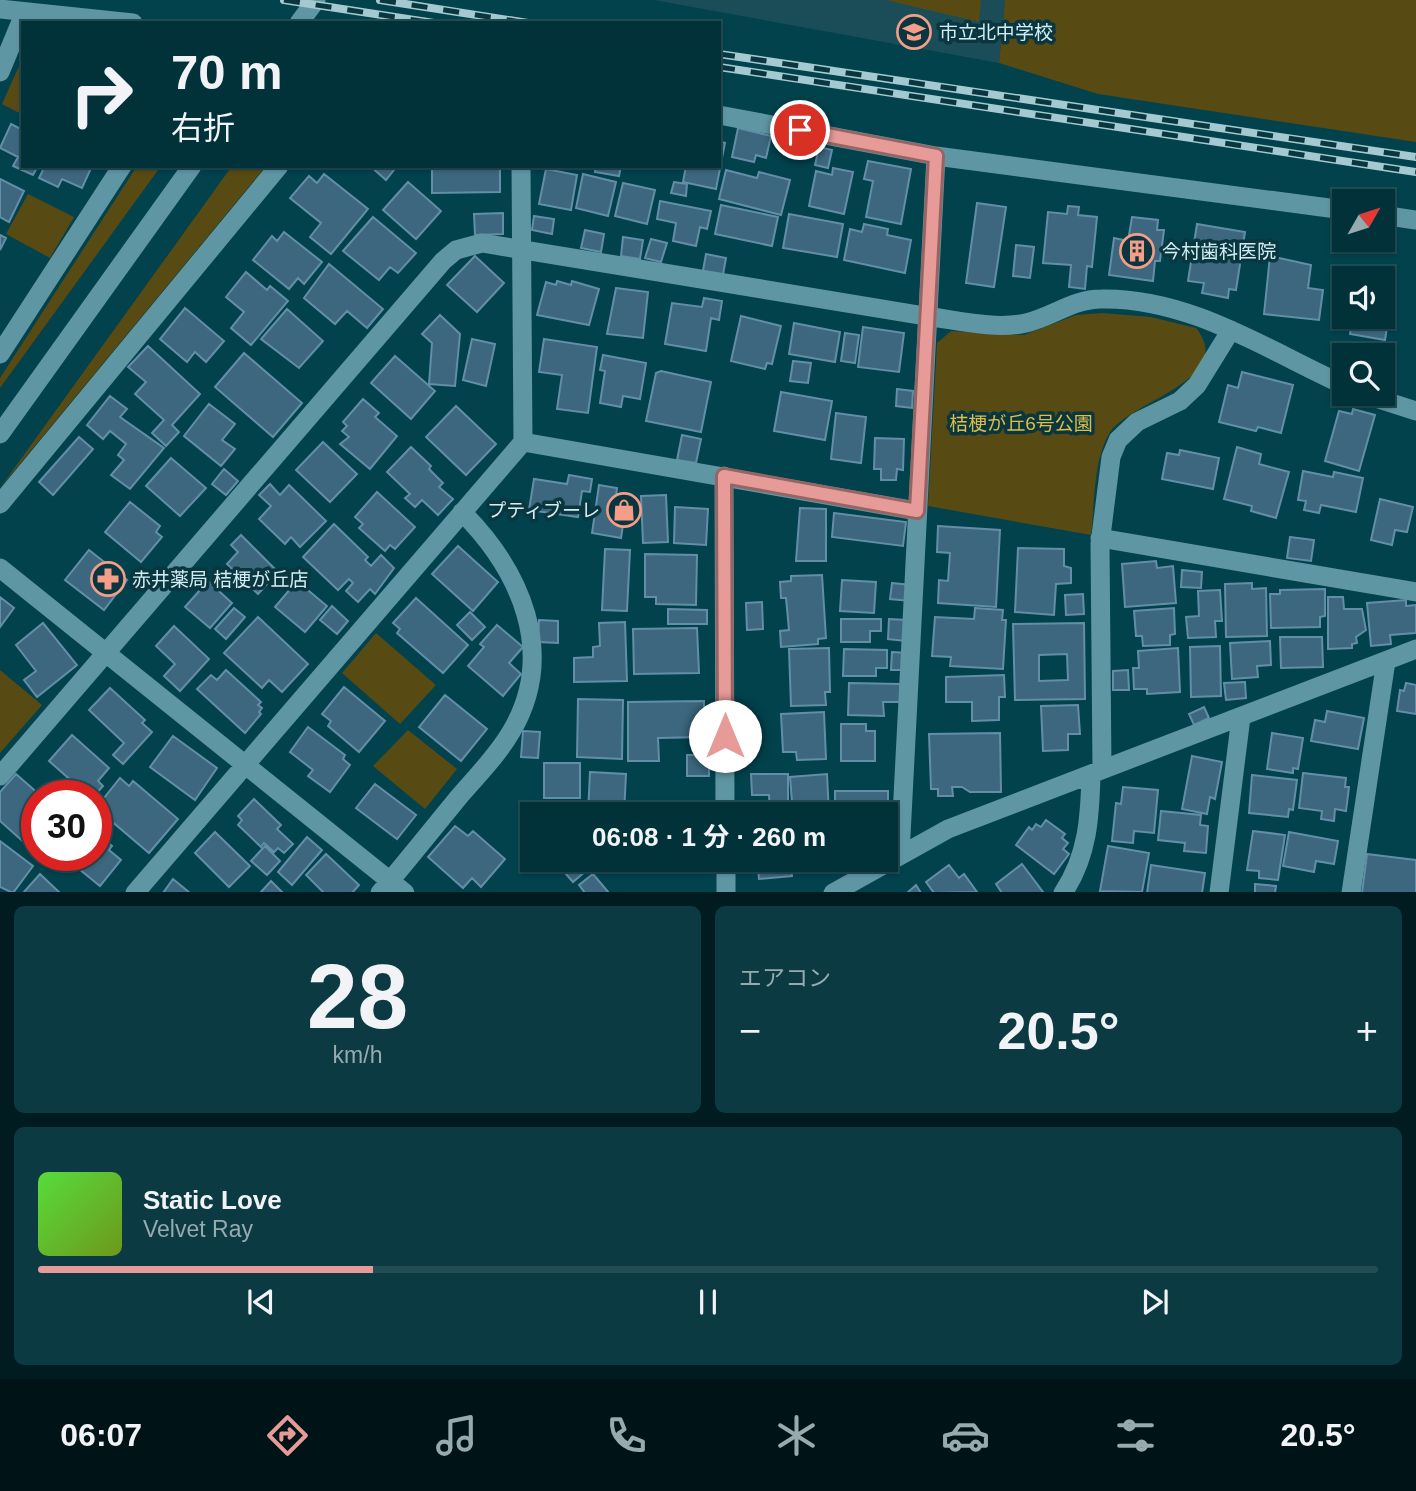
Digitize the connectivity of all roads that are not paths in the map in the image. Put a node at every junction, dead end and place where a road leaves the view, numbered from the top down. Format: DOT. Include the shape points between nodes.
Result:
graph roads {
  1 [pos="317,0"];
  2 [pos="0,9"];
  3 [pos="24,12"];
  4 [pos="113,21"];
  5 [pos="301,21"];
  6 [pos="0,72"];
  7 [pos="721,115"];
  8 [pos="936,156"];
  9 [pos="121,168"];
  10 [pos="191,168"];
  11 [pos="277,168"];
  12 [pos="521,168"];
  13 [pos="1332,208"];
  14 [pos="1395,217"];
  15 [pos="1416,220"];
  16 [pos="521,250"];
  17 [pos="925,316"];
  18 [pos="1231,330"];
  19 [pos="0,354"];
  20 [pos="1332,379"];
  21 [pos="1395,404"];
  22 [pos="1416,411"];
  23 [pos="0,434"];
  24 [pos="523,442"];
  25 [pos="724,476"];
  26 [pos="0,504"];
  27 [pos="917,511"];
  28 [pos="462,512"];
  29 [pos="1100,538"];
  30 [pos="0,568"];
  31 [pos="1416,592"];
  32 [pos="1416,649"];
  33 [pos="105,654"];
  34 [pos="1386,661"];
  35 [pos="1241,717"];
  36 [pos="245,764"];
  37 [pos="1097,771"];
  38 [pos="0,776"];
  39 [pos="725,802"];
  40 [pos="900,855"];
  41 [pos="726,872"];
  42 [pos="392,889"];
  43 [pos="135,892"];
  44 [pos="726,892"];
  45 [pos="833,892"];
  46 [pos="1063,892"];
  47 [pos="1219,892"];
  48 [pos="1351,892"];
  1 -- 5 [label="street"];
  2 -- 3 [label="street"];
  3 -- 4 [label="street"];
  3 -- 6 [label="street"];
  7 -- 8 [label="street"];
  8 -- 13 [label="street"];
  8 -- 17 [label="street"];
  9 -- 19 [label="street"];
  10 -- 23 [label="street"];
  11 -- 26 [label="street"];
  12 -- 16 [label="street"];
  14 -- 15 [label="street"];
  16 -- 17 [label="street"];
  16 -- 24 [label="street"];
  16 -- 33 [label="street" via="467,245 443,261"];
  17 -- 18 [label="street" via="1025,323 1078,302 1101,299 1158,304"];
  17 -- 27 [label="street"];
  18 -- 20 [label="street"];
  18 -- 29 [label="street" via="1197,385 1180,401 1137,422 1118,440 1111,457"];
  21 -- 22 [label="street"];
  24 -- 25 [label="street"];
  24 -- 28 [label="street"];
  25 -- 27 [label="street"];
  25 -- 39 [label="street"];
  27 -- 40 [label="street"];
  28 -- 36 [label="street"];
  28 -- 42 [label="street" via="498,551 517,586 532,643 529,679 511,732"];
  29 -- 31 [label="street"];
  29 -- 37 [label="street"];
  30 -- 33 [label="street"];
  32 -- 34 [label="street"];
  33 -- 36 [label="street"];
  33 -- 38 [label="street"];
  34 -- 35 [label="street"];
  34 -- 48 [label="street"];
  35 -- 37 [label="street"];
  35 -- 47 [label="street"];
  36 -- 42 [label="street"];
  36 -- 43 [label="street"];
  37 -- 40 [label="street" via="948,829"];
  37 -- 46 [label="street" via="1086,843"];
  40 -- 45 [label="street"];
  41 -- 44 [label="street"];
}
